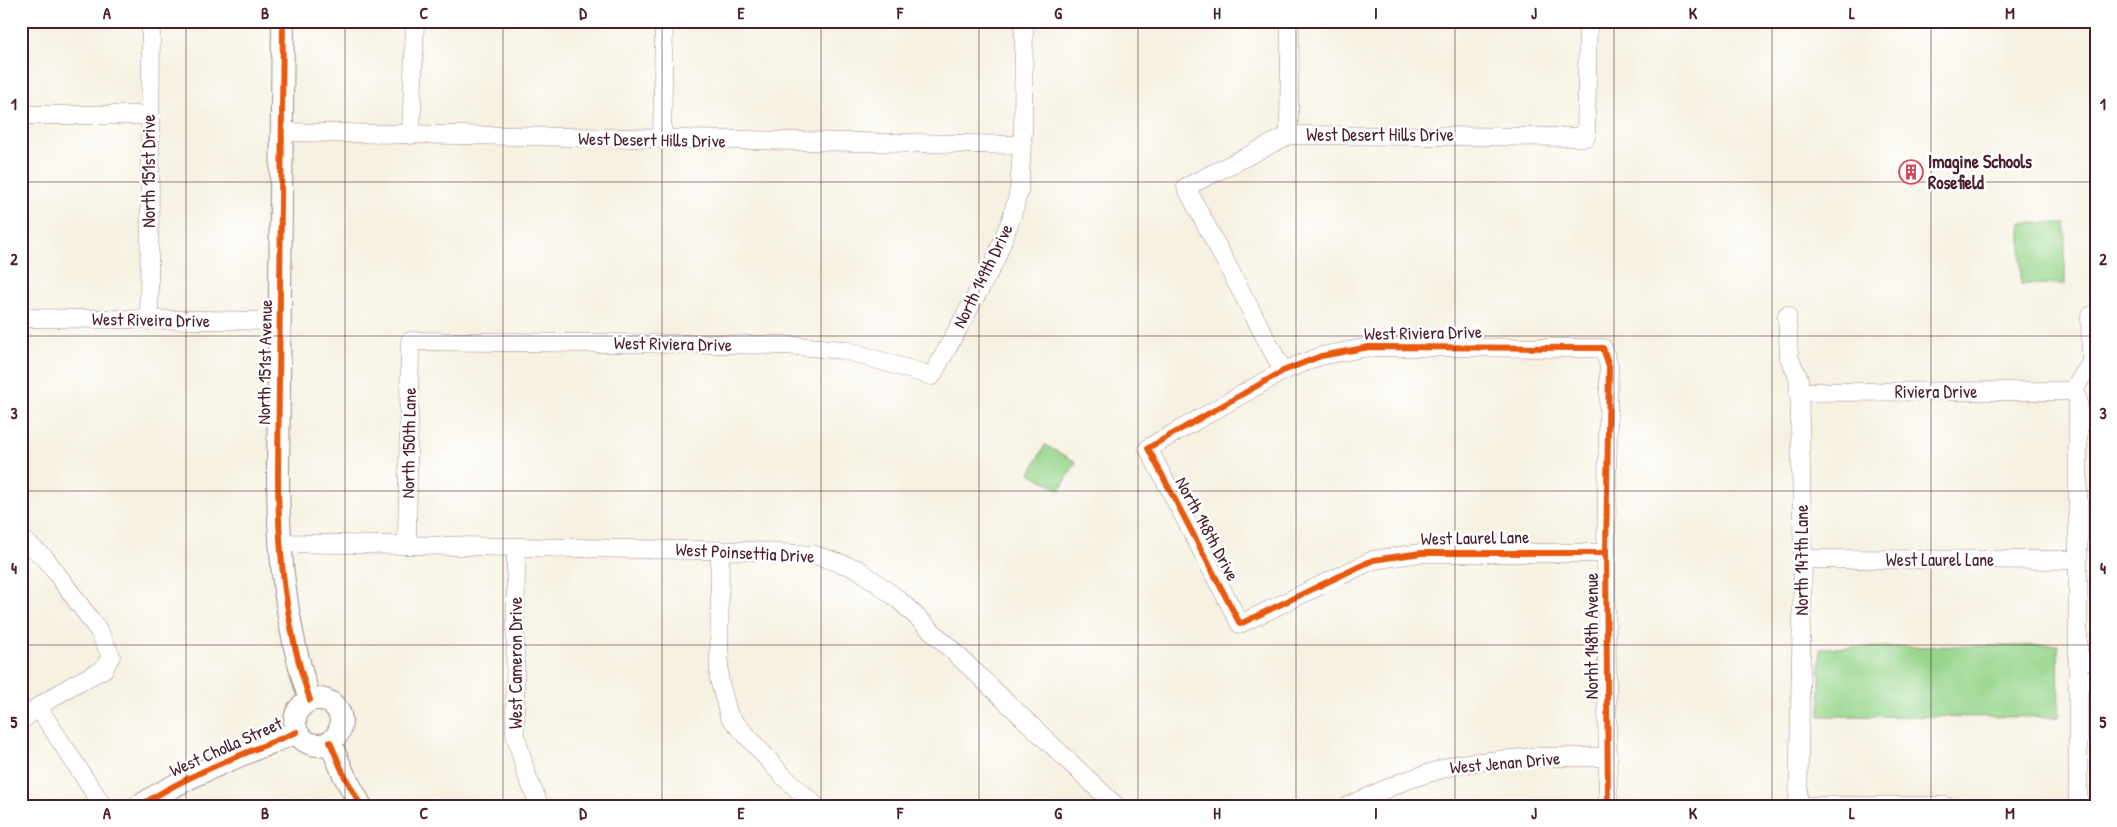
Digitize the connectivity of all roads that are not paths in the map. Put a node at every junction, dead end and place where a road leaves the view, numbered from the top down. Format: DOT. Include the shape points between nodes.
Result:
graph roads {
  1 [pos="151,21"];
  2 [pos="284,21"];
  3 [pos="415,21"];
  4 [pos="664,21"];
  5 [pos="1024,21"];
  6 [pos="1290,21"];
  7 [pos="1588,21"];
  8 [pos="21,115"];
  9 [pos="150,115"];
  10 [pos="282,132"];
  11 [pos="411,135"];
  12 [pos="1289,135"];
  13 [pos="662,140"];
  14 [pos="1023,145"];
  15 [pos="1787,316"];
  16 [pos="2090,316"];
  17 [pos="21,318"];
  18 [pos="149,320"];
  19 [pos="280,321"];
  20 [pos="410,341"];
  21 [pos="1603,348"];
  22 [pos="1283,371"];
  23 [pos="932,376"];
  24 [pos="2073,391"];
  25 [pos="1798,392"];
  26 [pos="1148,448"];
  27 [pos="21,538"];
  28 [pos="279,543"];
  29 [pos="408,545"];
  30 [pos="516,547"];
  31 [pos="720,550"];
  32 [pos="1606,553"];
  33 [pos="1803,560"];
  34 [pos="2077,560"];
  35 [pos="1240,624"];
  36 [pos="2078,661"];
  37 [pos="2096,661"];
  38 [pos="2077,680"];
  39 [pos="2096,680"];
  40 [pos="310,700"];
  41 [pos="38,707"];
  42 [pos="21,721"];
  43 [pos="298,732"];
  44 [pos="330,742"];
  45 [pos="1608,758"];
  46 [pos="103,806"];
  47 [pos="140,806"];
  48 [pos="361,806"];
  49 [pos="540,806"];
  50 [pos="816,806"];
  51 [pos="1116,806"];
  52 [pos="1348,806"];
  53 [pos="1608,806"];
  54 [pos="1798,806"];
  55 [pos="1946,806"];
  56 [pos="2078,806"];
  1 -- 9 [label="street, North 151st Drive"];
  2 -- 10 [label="street, North 151st Avenue"];
  3 -- 11 [label="street"];
  4 -- 13 [label="street"];
  5 -- 14 [label="street, North 149th Drive"];
  6 -- 12 [label="street"];
  7 -- 12 [label="street, West Desert Hills Drive" via="1586,137"];
  8 -- 9 [label="street"];
  9 -- 18 [label="street, North 151st Drive"];
  10 -- 11 [label="street, West Desert Hills Drive"];
  10 -- 19 [label="street, North 151st Avenue"];
  11 -- 13 [label="street, West Desert Hills Drive"];
  12 -- 22 [label="street, West Desert Hills Drive" via="1186,187"];
  13 -- 14 [label="street, West Desert Hills Drive"];
  14 -- 23 [label="street, North 149th Drive" via="1019,191 994,263"];
  15 -- 25 [label="street, North 147th Lane" via="1788,357 1798,379"];
  16 -- 24 [label="street" via="2091,362"];
  17 -- 18 [label="street, West Riveira Drive"];
  18 -- 19 [label="street, West Riveira Drive"];
  19 -- 28 [label="street, North 151st Avenue"];
  20 -- 23 [label="street, West Riviera Drive" via="784,345 844,350"];
  20 -- 29 [label="street, North 150th Lane"];
  21 -- 22 [label="street, West Riviera Drive" via="1368,347 1321,356"];
  21 -- 32 [label="street, Norht 148th Avenue" via="1609,366"];
  22 -- 26 [label="street, West Riviera Drive"];
  24 -- 25 [label="street, Riviera Drive"];
  24 -- 34 [label="street" via="2078,398"];
  25 -- 33 [label="street, North 147th Lane"];
  26 -- 35 [label="street, North 148th Drive"];
  27 -- 41 [label="street" via="46,559 99,631 111,656 104,669"];
  28 -- 29 [label="street, West Poinsettia Drive"];
  28 -- 40 [label="street, North 151st Avenue" via="290,622 300,672"];
  29 -- 30 [label="street, West Poinsettia Drive"];
  30 -- 31 [label="street, West Poinsettia Drive"];
  30 -- 49 [label="street, West Cameron Drive" via="515,733 527,776"];
  31 -- 50 [label="street" via="719,680 729,716 783,776"];
  31 -- 51 [label="street, West Poinsettia Drive" via="815,555 858,569 899,600"];
  32 -- 35 [label="street, West Laurel Lane" via="1421,553 1374,560"];
  32 -- 45 [label="street, Norht 148th Avenue"];
  33 -- 34 [label="street, West Laurel Lane"];
  33 -- 54 [label="street, North 147th Lane"];
  34 -- 36 [label="street"];
  36 -- 37 [label="street"];
  36 -- 38 [label="street"];
  38 -- 39 [label="street"];
  38 -- 56 [label="street"];
  40 -- 43 [label="street" via="295,717"];
  40 -- 44 [label="street" via="325,700 338,708 342,723"];
  41 -- 42 [label="street"];
  41 -- 46 [label="street"];
  43 -- 44 [label="street" via="308,743 323,745"];
  43 -- 47 [label="street, West Cholla Street" via="211,769"];
  44 -- 48 [label="street"];
  45 -- 52 [label="street, West Jenan Drive" via="1532,757 1458,764 1404,781"];
  45 -- 53 [label="street, Norht 148th Avenue"];
  54 -- 55 [label="street"];
}
